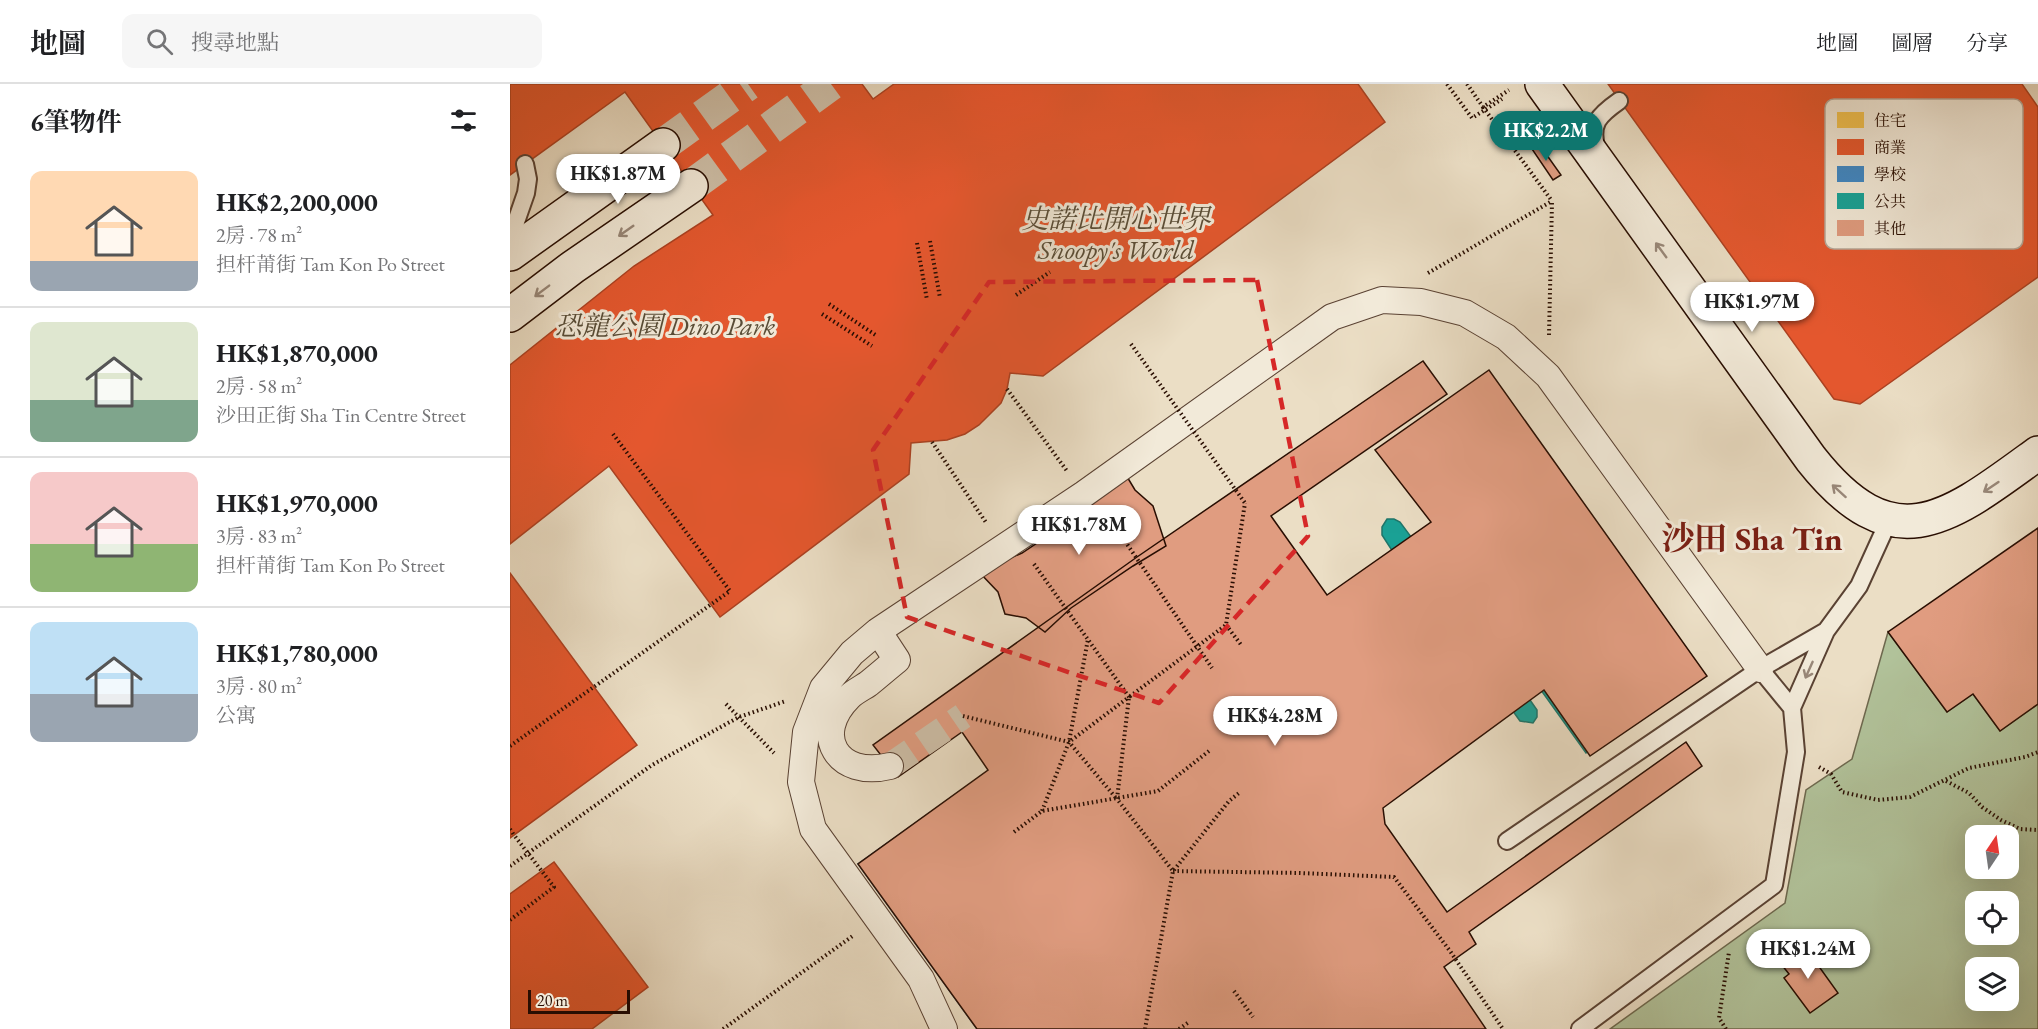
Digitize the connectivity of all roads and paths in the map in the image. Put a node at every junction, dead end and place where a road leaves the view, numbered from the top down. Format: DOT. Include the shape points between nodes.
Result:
graph roads {
  1 [pos="1447,84"];
  2 [pos="1467,84"];
  3 [pos="1517,84"];
  4 [pos="1542,84"];
  5 [pos="1502,99"];
  6 [pos="1619,101"];
  7 [pos="1484,107"];
  8 [pos="663,145"];
  9 [pos="525,164"];
  10 [pos="1602,168"];
  11 [pos="691,186"];
  12 [pos="1552,201"];
  13 [pos="510,239"];
  14 [pos="930,241"];
  15 [pos="917,243"];
  16 [pos="510,254"];
  17 [pos="1050,272"];
  18 [pos="1016,295"];
  19 [pos="940,298"];
  20 [pos="927,300"];
  21 [pos="1382,300"];
  22 [pos="829,304"];
  23 [pos="822,314"];
  24 [pos="510,315"];
  25 [pos="877,336"];
  26 [pos="1131,344"];
  27 [pos="872,346"];
  28 [pos="1548,376"];
  29 [pos="1007,389"];
  30 [pos="613,434"];
  31 [pos="933,442"];
  32 [pos="2038,453"];
  33 [pos="1086,492"];
  34 [pos="1889,520"];
  35 [pos="1009,543"];
  36 [pos="1227,625"];
  37 [pos="878,631"];
  38 [pos="1826,631"];
  39 [pos="1088,638"];
  40 [pos="1242,646"];
  41 [pos="1198,647"];
  42 [pos="1212,668"];
  43 [pos="1761,669"];
  44 [pos="823,687"];
  45 [pos="1129,697"];
  46 [pos="726,704"];
  47 [pos="1792,708"];
  48 [pos="963,716"];
  49 [pos="738,717"];
  50 [pos="1069,742"];
  51 [pos="510,746"];
  52 [pos="1209,751"];
  53 [pos="1796,752"];
  54 [pos="2038,752"];
  55 [pos="890,766"];
  56 [pos="1946,780"];
  57 [pos="801,782"];
  58 [pos="1239,793"];
  59 [pos="1117,799"];
  60 [pos="1042,811"];
  61 [pos="510,830"];
  62 [pos="2038,830"];
  63 [pos="1014,832"];
  64 [pos="1507,841"];
  65 [pos="510,866"];
  66 [pos="1173,871"];
  67 [pos="1732,916"];
  68 [pos="878,918"];
  69 [pos="510,920"];
  70 [pos="1234,991"];
  71 [pos="1253,1017"];
  72 [pos="1189,1022"];
  73 [pos="723,1029"];
  74 [pos="944,1029"];
  75 [pos="1145,1029"];
  76 [pos="1179,1029"];
  77 [pos="1503,1029"];
  78 [pos="1580,1029"];
  79 [pos="1726,1029"];
  1 -- 5 [label="path" via="1472,118"];
  2 -- 7 [label="path"];
  3 -- 7 [label="path"];
  4 -- 10 [label="main road"];
  6 -- 10 [label="lane" via="1599,115 1594,127"];
  7 -- 12 [label="path, bridge"];
  8 -- 16 [label="main road"];
  9 -- 13 [label="lane" via="526,193"];
  34 -- 10 [label="main road, one-way" via="1857,506 1825,477"];
  11 -- 24 [label="main road, one-way"];
  12 -- 21 [label="path"];
  12 -- 28 [label="path"];
  14 -- 19 [label="path"];
  15 -- 20 [label="path"];
  17 -- 18 [label="path"];
  21 -- 28 [label="street" via="1421,302 1465,313 1506,337"];
  21 -- 33 [label="street" via="1332,317"];
  22 -- 25 [label="path"];
  23 -- 27 [label="path"];
  26 -- 36 [label="path, bridge" via="1245,502"];
  28 -- 43 [label="street"];
  29 -- 33 [label="path"];
  30 -- 51 [label="path" via="730,591"];
  31 -- 35 [label="path"];
  32 -- 34 [label="main road, one-way" via="1956,507 1922,519"];
  33 -- 35 [label="street"];
  33 -- 41 [label="path"];
  34 -- 38 [label="lane" via="1858,585"];
  35 -- 37 [label="street"];
  35 -- 39 [label="path"];
  36 -- 40 [label="path"];
  36 -- 41 [label="path"];
  37 -- 44 [label="street" via="852,653"];
  37 -- 55 [label="street" via="897,660 849,698 834,718 831,737 839,758 858,768"];
  38 -- 43 [label="lane"];
  38 -- 47 [label="lane, one-way"];
  39 -- 45 [label="path"];
  39 -- 50 [label="path"];
  41 -- 42 [label="path"];
  41 -- 45 [label="path"];
  43 -- 47 [label="lane"];
  43 -- 64 [label="lane"];
  44 -- 49 [label="path"];
  44 -- 57 [label="street" via="806,732"];
  45 -- 50 [label="path"];
  45 -- 59 [label="path"];
  46 -- 49 [label="path"];
  47 -- 53 [label="lane"];
  48 -- 50 [label="path"];
  49 -- 57 [label="path"];
  49 -- 65 [label="path" via="652,765"];
  50 -- 59 [label="path"];
  50 -- 60 [label="path"];
  52 -- 59 [label="path" via="1158,791"];
  53 -- 56 [label="path" via="1831,774 1842,792 1878,800 1910,797"];
  53 -- 67 [label="lane" via="1774,885"];
  54 -- 56 [label="path" via="1969,768"];
  56 -- 62 [label="path" via="1969,793 2001,820 2020,829"];
  57 -- 68 [label="street" via="813,829"];
  58 -- 66 [label="path"];
  59 -- 60 [label="path"];
  59 -- 66 [label="path"];
  60 -- 63 [label="path"];
  61 -- 69 [label="path, bridge" via="554,887"];
  66 -- 75 [label="path"];
  66 -- 77 [label="path" via="1394,877"];
  67 -- 78 [label="lane"];
  67 -- 79 [label="path" via="1719,1018"];
  68 -- 73 [label="path"];
  68 -- 74 [label="street" via="921,979"];
  70 -- 71 [label="path"];
  72 -- 76 [label="path"];
}
